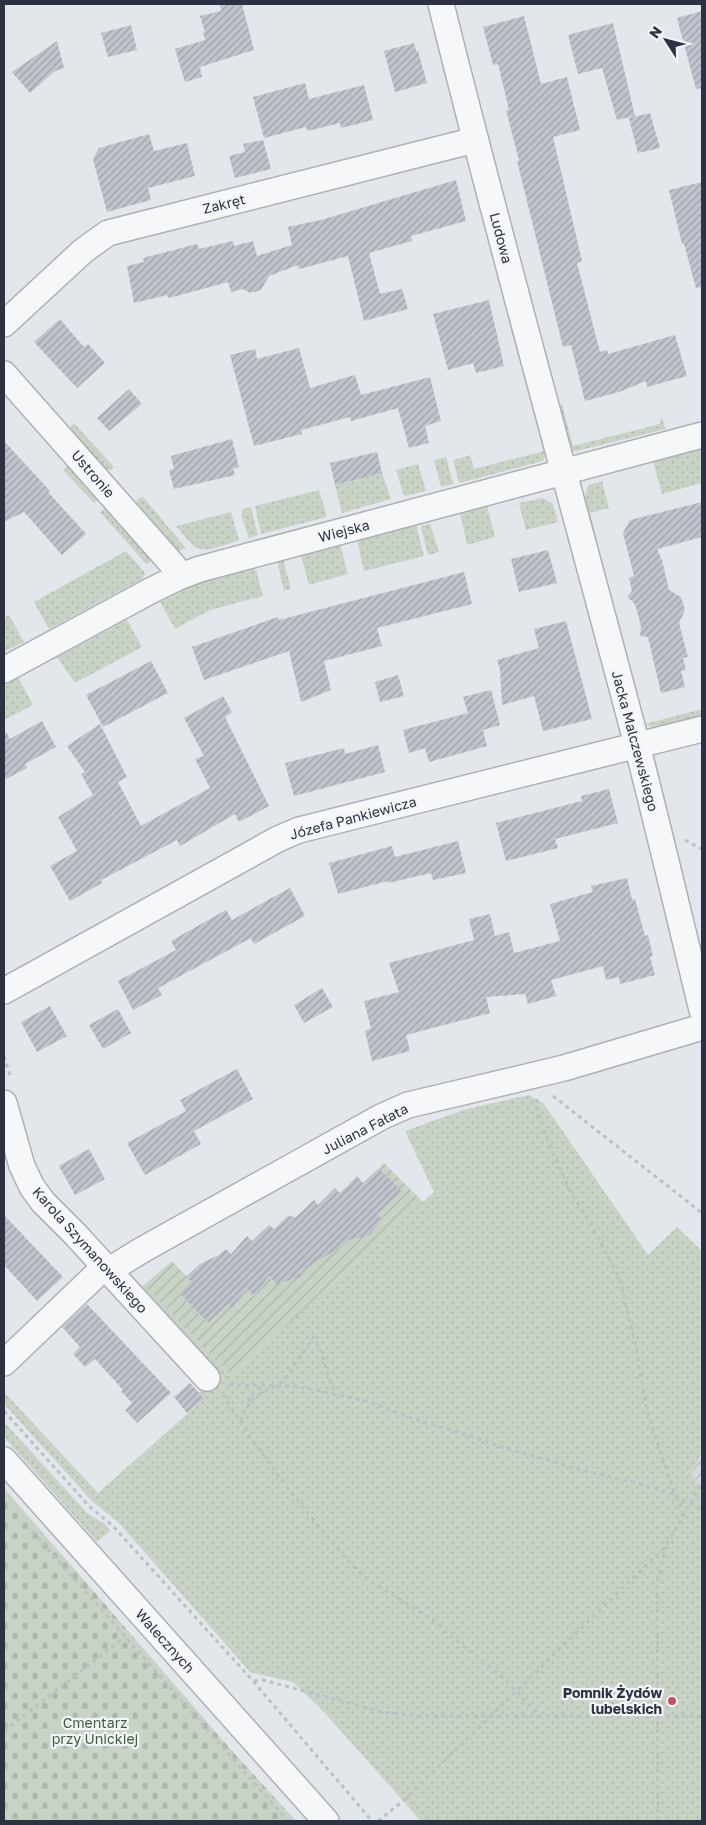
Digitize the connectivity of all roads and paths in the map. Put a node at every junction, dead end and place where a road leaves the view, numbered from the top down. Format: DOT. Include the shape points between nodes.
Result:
graph roads {
  1 [pos="441,4"];
  2 [pos="475,140"];
  3 [pos="4,324"];
  4 [pos="4,374"];
  5 [pos="702,435"];
  6 [pos="562,473"];
  7 [pos="180,576"];
  8 [pos="4,670"];
  9 [pos="702,729"];
  10 [pos="637,745"];
  11 [pos="4,991"];
  12 [pos="702,1010"];
  13 [pos="702,1027"];
  14 [pos="550,1094"];
  15 [pos="537,1096"];
  16 [pos="4,1103"];
  17 [pos="702,1213"];
  18 [pos="102,1273"];
  19 [pos="4,1363"];
  20 [pos="211,1381"];
  21 [pos="263,1385"];
  22 [pos="276,1385"];
  23 [pos="337,1395"];
  24 [pos="249,1403"];
  25 [pos="4,1411"];
  26 [pos="240,1421"];
  27 [pos="4,1460"];
  28 [pos="702,1482"];
  29 [pos="675,1495"];
  30 [pos="691,1503"];
  31 [pos="702,1510"];
  32 [pos="683,1518"];
  33 [pos="29,1529"];
  34 [pos="666,1546"];
  35 [pos="125,1637"];
  36 [pos="253,1681"];
  37 [pos="516,1691"];
  38 [pos="540,1715"];
  39 [pos="657,1716"];
  40 [pos="702,1716"];
  41 [pos="490,1717"];
  42 [pos="4,1731"];
  43 [pos="288,1821"];
  44 [pos="326,1821"];
  45 [pos="372,1821"];
  46 [pos="378,1821"];
  47 [pos="658,1821"];
  1 -- 2 [label="street, Ludowa"];
  2 -- 3 [label="street, Zakręt" via="108,233 83,251"];
  2 -- 6 [label="street, Ludowa"];
  4 -- 7 [label="street, Ustronie"];
  5 -- 6 [label="street, Wiejska"];
  6 -- 7 [label="street, Wiejska"];
  6 -- 10 [label="street, Jacka Malczewskiego"];
  7 -- 8 [label="street, Wiejska"];
  9 -- 10 [label="street, Józefa Pankiewicza"];
  10 -- 11 [label="street, Józefa Pankiewicza" via="299,830"];
  10 -- 12 [label="street, Jacka Malczewskiego"];
  13 -- 18 [label="street, Juliana Fałata" via="564,1068 408,1105"];
  14 -- 17 [label="path"];
  15 -- 29 [label="path" via="536,1107 547,1139 571,1193 619,1277 647,1411"];
  16 -- 18 [label="street, Karola Szymanowskiego" via="22,1166 32,1187"];
  18 -- 19 [label="street, Juliana Fałata"];
  18 -- 20 [label="street, Karola Szymanowskiego"];
  20 -- 21 [label="path"];
  20 -- 26 [label="path" via="223,1392"];
  21 -- 22 [label="path"];
  21 -- 24 [label="path" via="249,1397"];
  22 -- 23 [label="path" via="316,1389"];
  22 -- 23 [label="path" via="282,1382 314,1337"];
  22 -- 24 [label="path" via="260,1392"];
  23 -- 29 [label="path" via="374,1403 507,1449"];
  24 -- 26 [label="path"];
  25 -- 36 [label="path"];
  26 -- 37 [label="path" via="306,1512 364,1577 438,1623"];
  27 -- 44 [label="street, Walecznych"];
  28 -- 30 [label="path"];
  29 -- 30 [label="path"];
  29 -- 32 [label="path"];
  30 -- 31 [label="path"];
  30 -- 32 [label="path"];
  32 -- 34 [label="path"];
  33 -- 35 [label="path"];
  34 -- 37 [label="path"];
  34 -- 39 [label="path" via="657,1583"];
  35 -- 42 [label="path"];
  35 -- 43 [label="path"];
  36 -- 41 [label="path" via="263,1680 382,1712"];
  36 -- 45 [label="path"];
  37 -- 38 [label="path"];
  37 -- 41 [label="path"];
  38 -- 39 [label="path"];
  38 -- 41 [label="path"];
  39 -- 40 [label="path"];
  39 -- 47 [label="path"];
  41 -- 46 [label="path"];
}
